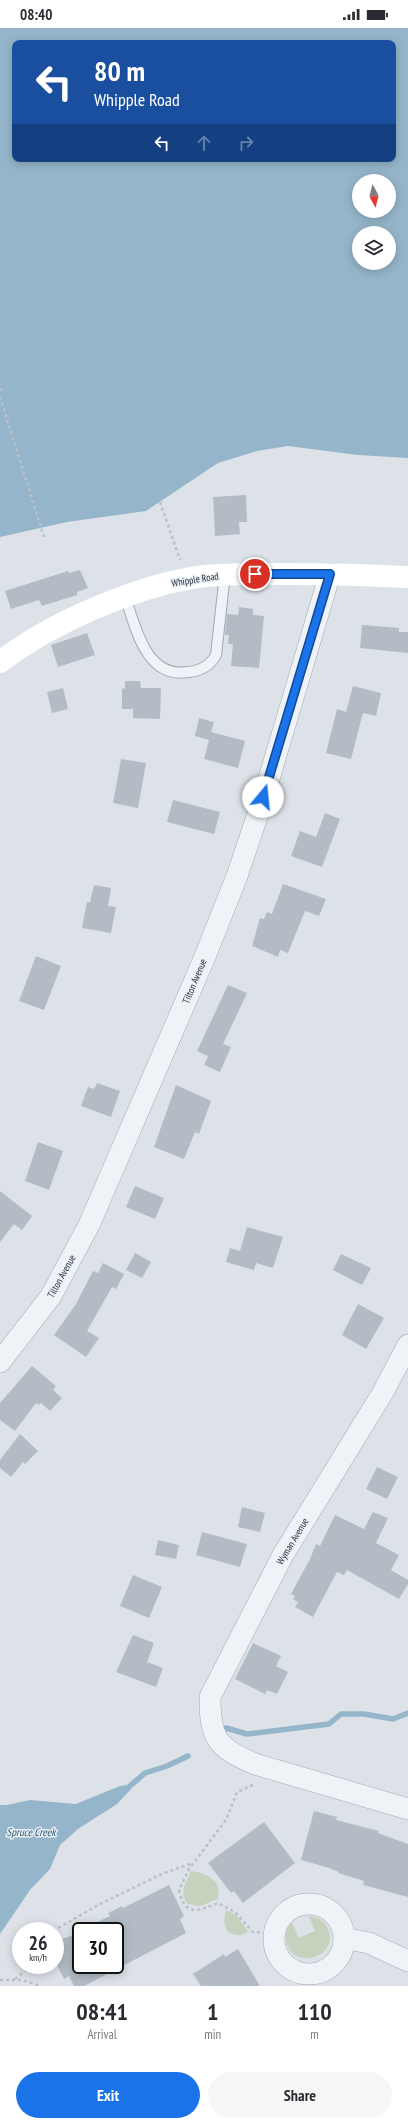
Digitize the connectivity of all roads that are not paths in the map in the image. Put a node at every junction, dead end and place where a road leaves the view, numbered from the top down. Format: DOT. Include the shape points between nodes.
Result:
graph roads {
  1 [pos="225,574"];
  2 [pos="330,574"];
  3 [pos="408,577"];
  4 [pos="125,597"];
  5 [pos="0,662"];
  6 [pos="408,1345"];
  7 [pos="0,1362"];
  8 [pos="408,1809"];
  9 [pos="344,1938"];
  10 [pos="408,1961"];
  1 -- 2 [label="main road, Whipple Road"];
  1 -- 4 [label="main road, Whipple Road" via="186,580"];
  1 -- 4 [label="lane" via="216,655 208,665 194,672 172,674 155,663 140,640"];
  2 -- 3 [label="main road, Whipple Road"];
  2 -- 7 [label="street, Tilton Avenue" via="262,802 237,876 204,959 90,1225 51,1296"];
  4 -- 5 [label="main road, Whipple Road" via="56,628"];
  6 -- 8 [label="street, Wyman Avenue" via="382,1394 283,1555 210,1698 210,1722 221,1746 257,1773"];
  9 -- 9 [label="street" via="340,1955 328,1968 304,1973 290,1968 284,1962 276,1948 275,1933 279,1922 288,1911 300,1905 312,1904 322,1906 336,1916 342,1926"];
  9 -- 10 [label="street" via="369,1943"];
}
